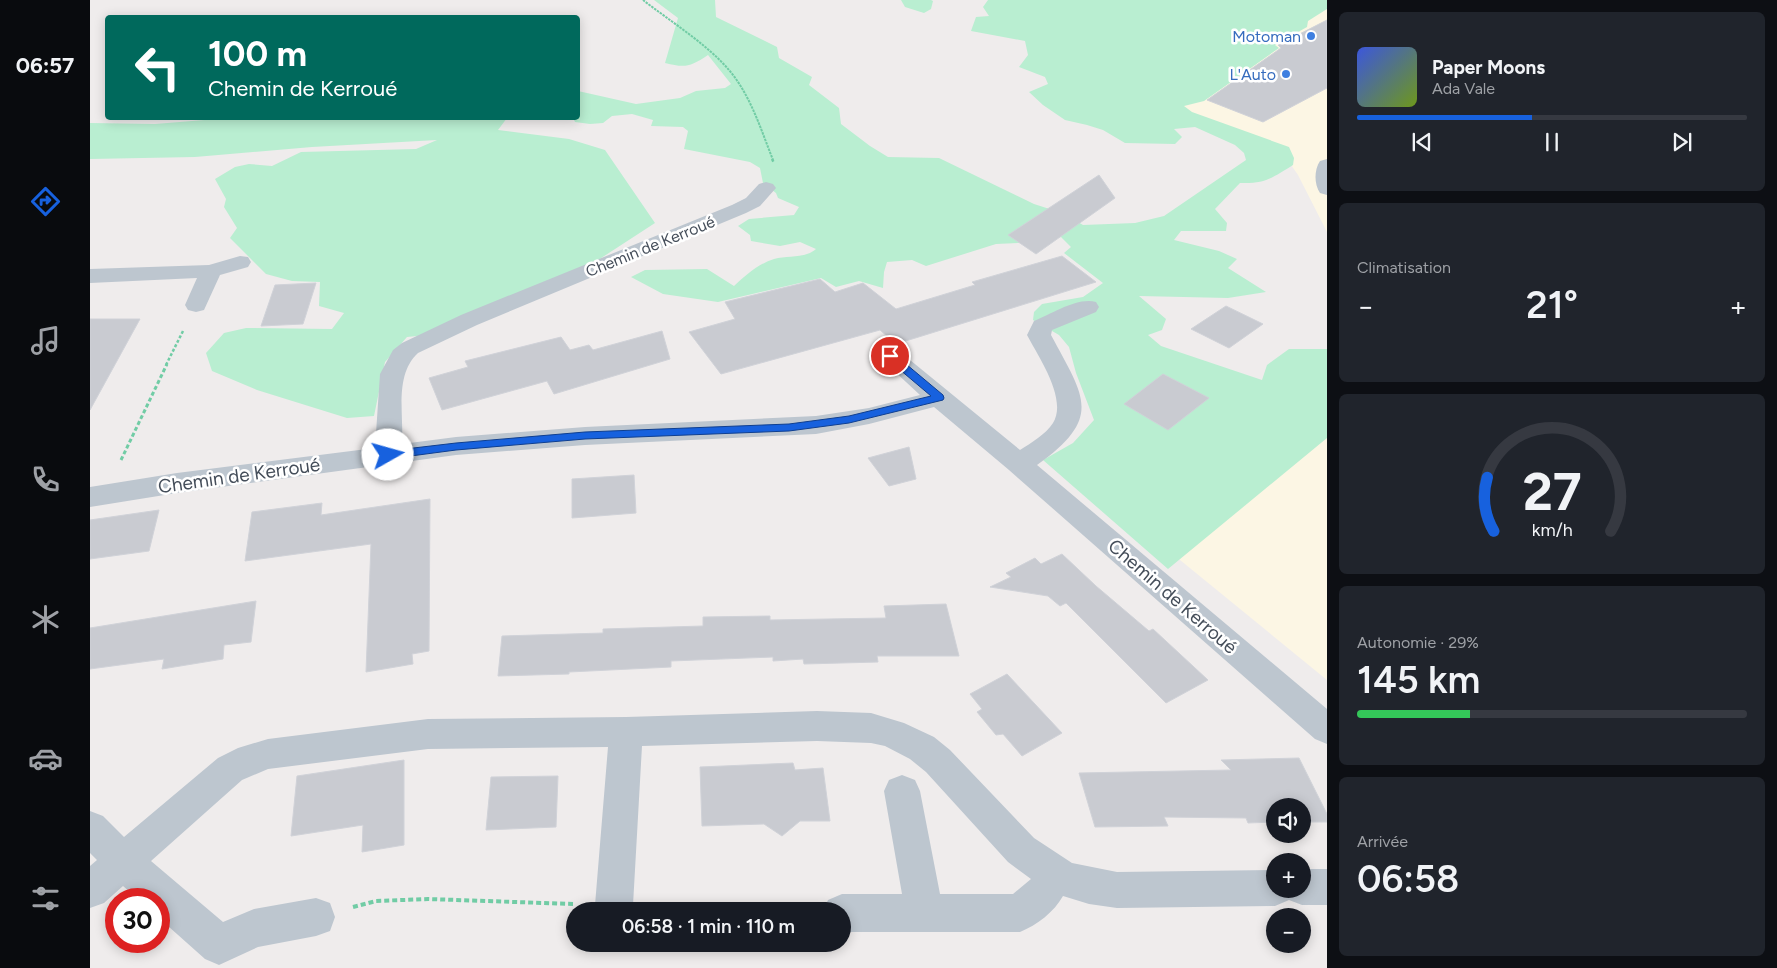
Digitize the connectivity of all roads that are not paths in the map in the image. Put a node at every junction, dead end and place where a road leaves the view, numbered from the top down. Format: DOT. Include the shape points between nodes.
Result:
graph roads {
  1 [pos="1327,165"];
  2 [pos="766,188"];
  3 [pos="1327,189"];
  4 [pos="240,262"];
  5 [pos="211,271"];
  6 [pos="90,276"];
  7 [pos="196,305"];
  8 [pos="1088,307"];
  9 [pos="890,356"];
  10 [pos="939,398"];
  11 [pos="388,455"];
  12 [pos="1019,464"];
  13 [pos="90,498"];
  14 [pos="1327,728"];
  15 [pos="626,732"];
  16 [pos="902,791"];
  17 [pos="90,828"];
  18 [pos="124,862"];
  19 [pos="1055,874"];
  20 [pos="1311,887"];
  21 [pos="1327,887"];
  22 [pos="1266,888"];
  23 [pos="90,890"];
  24 [pos="614,902"];
  25 [pos="851,913"];
  26 [pos="925,914"];
  27 [pos="316,917"];
  1 -- 3 [label="street"];
  2 -- 11 [label="street, Chemin de Kerroué" via="753,202 739,209 435,334 401,354 391,379"];
  4 -- 5 [label="street"];
  5 -- 6 [label="street"];
  5 -- 7 [label="street"];
  8 -- 12 [label="street" via="1042,326 1039,335 1070,396 1070,408 1067,424"];
  9 -- 10 [label="street, Chemin de Kerroué"];
  10 -- 11 [label="street, Chemin de Kerroué" via="849,420 798,427 576,436"];
  10 -- 12 [label="street, Chemin de Kerroué"];
  11 -- 13 [label="street, Chemin de Kerroué"];
  12 -- 14 [label="street, Chemin de Kerroué"];
  15 -- 18 [label="street" via="428,734 268,754 230,770"];
  15 -- 19 [label="street" via="845,726 892,733 922,748 938,761 1021,850"];
  15 -- 24 [label="street"];
  16 -- 26 [label="street"];
  17 -- 18 [label="street"];
  18 -- 23 [label="street"];
  18 -- 27 [label="street" via="219,945 254,928"];
  19 -- 22 [label="street" via="1089,886 1118,890"];
  19 -- 26 [label="street" via="1046,891 1020,913"];
  20 -- 21 [label="street"];
  25 -- 26 [label="street"];
}
